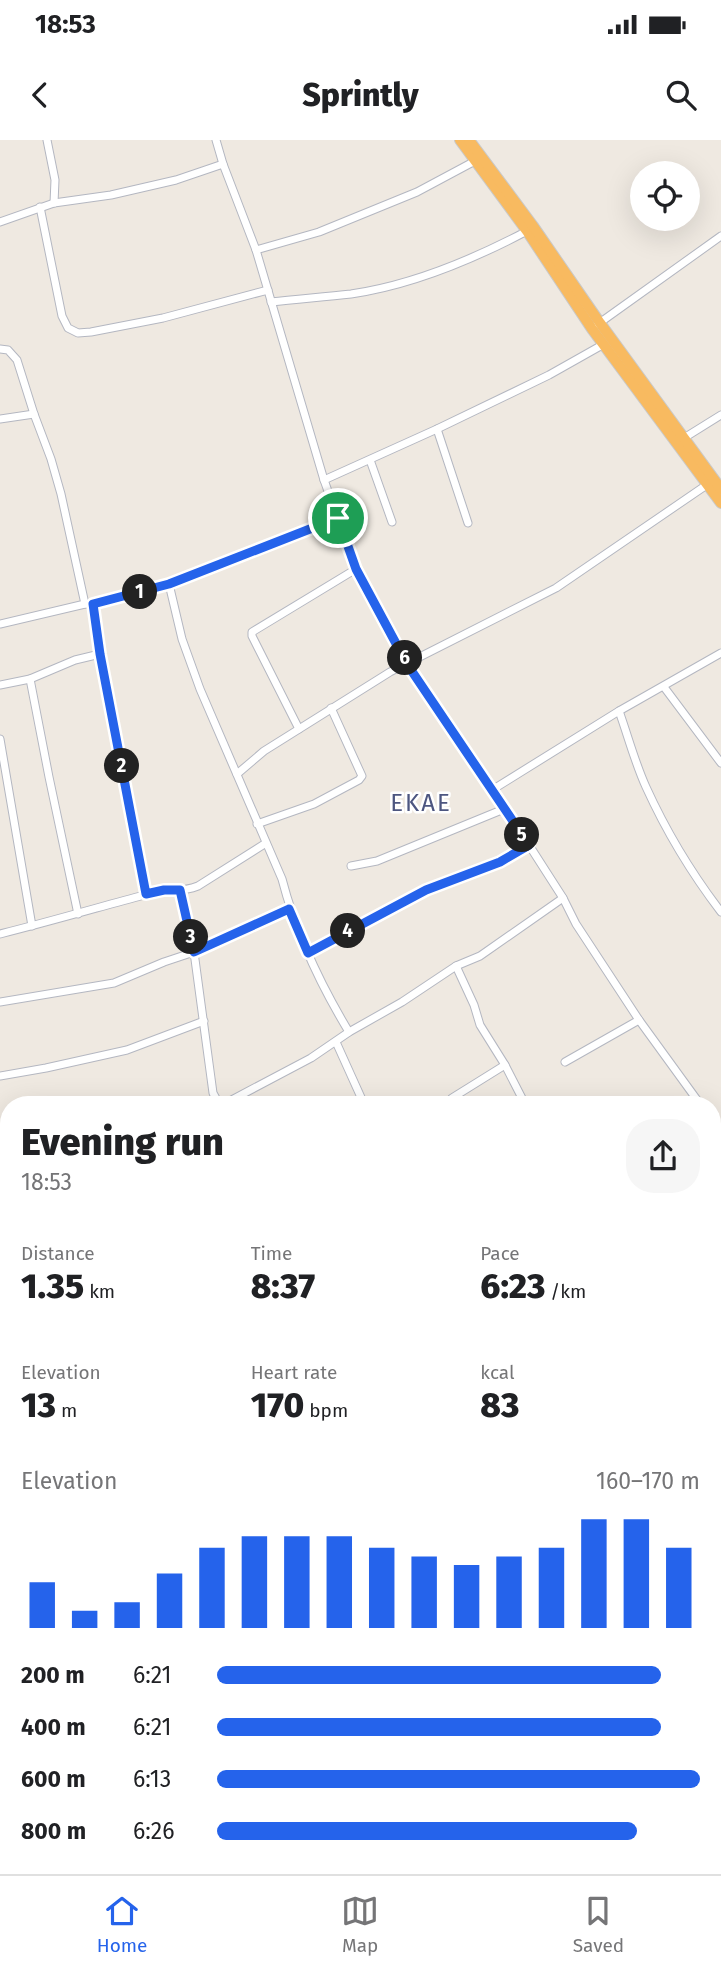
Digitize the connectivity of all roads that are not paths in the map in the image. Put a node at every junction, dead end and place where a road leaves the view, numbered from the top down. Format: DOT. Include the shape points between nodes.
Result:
graph roads {
  1 [pos="47,140"];
  2 [pos="216,140"];
  3 [pos="460,140"];
  4 [pos="469,140"];
  5 [pos="475,161"];
  6 [pos="223,164"];
  7 [pos="54,203"];
  8 [pos="40,207"];
  9 [pos="0,222"];
  10 [pos="527,231"];
  11 [pos="721,236"];
  12 [pos="256,250"];
  13 [pos="268,290"];
  14 [pos="271,302"];
  15 [pos="596,326"];
  16 [pos="604,344"];
  17 [pos="0,349"];
  18 [pos="34,414"];
  19 [pos="721,415"];
  20 [pos="0,419"];
  21 [pos="437,429"];
  22 [pos="684,438"];
  23 [pos="370,460"];
  24 [pos="324,480"];
  25 [pos="708,484"];
  26 [pos="721,489"];
  27 [pos="721,503"];
  28 [pos="338,518"];
  29 [pos="391,522"];
  30 [pos="467,523"];
  31 [pos="356,569"];
  32 [pos="169,584"];
  33 [pos="89,604"];
  34 [pos="0,624"];
  35 [pos="721,653"];
  36 [pos="100,654"];
  37 [pos="407,664"];
  38 [pos="30,679"];
  39 [pos="0,685"];
  40 [pos="663,687"];
  41 [pos="331,708"];
  42 [pos="619,711"];
  43 [pos="299,729"];
  44 [pos="0,739"];
  45 [pos="721,763"];
  46 [pos="237,774"];
  47 [pos="492,790"];
  48 [pos="504,809"];
  49 [pos="257,824"];
  50 [pos="266,843"];
  51 [pos="529,845"];
  52 [pos="351,866"];
  53 [pos="180,890"];
  54 [pos="146,894"];
  55 [pos="563,898"];
  56 [pos="289,909"];
  57 [pos="721,912"];
  58 [pos="78,914"];
  59 [pos="33,926"];
  60 [pos="0,934"];
  61 [pos="194,952"];
  62 [pos="308,953"];
  63 [pos="456,966"];
  64 [pos="0,1003"];
  65 [pos="639,1020"];
  66 [pos="204,1021"];
  67 [pos="349,1032"];
  68 [pos="336,1042"];
  69 [pos="565,1062"];
  70 [pos="505,1065"];
  71 [pos="0,1076"];
  72 [pos="215,1096"];
  73 [pos="234,1096"];
  74 [pos="360,1096"];
  75 [pos="455,1096"];
  76 [pos="521,1096"];
  77 [pos="694,1096"];
  1 -- 7 [label="street" via="55,180"];
  2 -- 6 [label="street"];
  3 -- 5 [label="highway"];
  4 -- 15 [label="highway" via="533,226"];
  5 -- 10 [label="highway"];
  5 -- 12 [label="street" via="417,192 319,232"];
  6 -- 7 [label="street" via="176,180"];
  6 -- 12 [label="street"];
  7 -- 8 [label="street"];
  8 -- 9 [label="street"];
  8 -- 13 [label="street" via="62,316 68,328 78,333 163,318"];
  10 -- 14 [label="street" via="417,279 353,293"];
  10 -- 15 [label="highway"];
  11 -- 15 [label="street"];
  12 -- 13 [label="street"];
  13 -- 14 [label="street"];
  14 -- 24 [label="street"];
  15 -- 16 [label="highway"];
  15 -- 22 [label="highway"];
  16 -- 21 [label="street"];
  16 -- 25 [label="highway"];
  17 -- 18 [label="street" via="8,350 17,360"];
  18 -- 20 [label="street"];
  18 -- 33 [label="street" via="51,459"];
  19 -- 22 [label="street"];
  21 -- 23 [label="street"];
  21 -- 30 [label="street"];
  22 -- 26 [label="highway"];
  23 -- 24 [label="street"];
  23 -- 29 [label="street"];
  24 -- 28 [label="street"];
  25 -- 27 [label="highway"];
  25 -- 37 [label="street" via="556,588"];
  28 -- 31 [label="street"];
  28 -- 32 [label="street"];
  31 -- 37 [label="street"];
  31 -- 43 [label="street" via="252,632"];
  32 -- 33 [label="street"];
  32 -- 46 [label="street" via="182,639"];
  33 -- 34 [label="street"];
  33 -- 36 [label="street"];
  35 -- 40 [label="street"];
  36 -- 38 [label="street"];
  36 -- 54 [label="street"];
  37 -- 41 [label="street"];
  37 -- 47 [label="street"];
  38 -- 39 [label="street"];
  38 -- 58 [label="street"];
  40 -- 42 [label="street"];
  40 -- 45 [label="street"];
  41 -- 43 [label="street"];
  41 -- 49 [label="street" via="362,776 314,804"];
  42 -- 47 [label="street"];
  42 -- 57 [label="street" via="646,787 688,865"];
  43 -- 46 [label="street"];
  44 -- 59 [label="street"];
  46 -- 49 [label="street"];
  47 -- 48 [label="street"];
  48 -- 51 [label="street"];
  48 -- 52 [label="street" via="377,861"];
  49 -- 50 [label="street"];
  50 -- 53 [label="street" via="198,886"];
  50 -- 56 [label="street"];
  51 -- 55 [label="street"];
  51 -- 62 [label="street" via="500,862 426,890"];
  53 -- 54 [label="street"];
  53 -- 61 [label="street"];
  54 -- 58 [label="street"];
  55 -- 63 [label="street" via="480,956"];
  55 -- 65 [label="street"];
  56 -- 61 [label="street"];
  56 -- 62 [label="street"];
  58 -- 59 [label="street"];
  59 -- 60 [label="street"];
  61 -- 64 [label="street" via="114,984"];
  61 -- 66 [label="street"];
  62 -- 67 [label="street"];
  63 -- 67 [label="street"];
  63 -- 70 [label="street" via="480,1025"];
  65 -- 69 [label="street"];
  65 -- 77 [label="street"];
  66 -- 71 [label="street" via="127,1049"];
  66 -- 72 [label="street"];
  67 -- 68 [label="street"];
  68 -- 73 [label="street"];
  68 -- 74 [label="street"];
  70 -- 75 [label="street"];
  70 -- 76 [label="street"];
}
